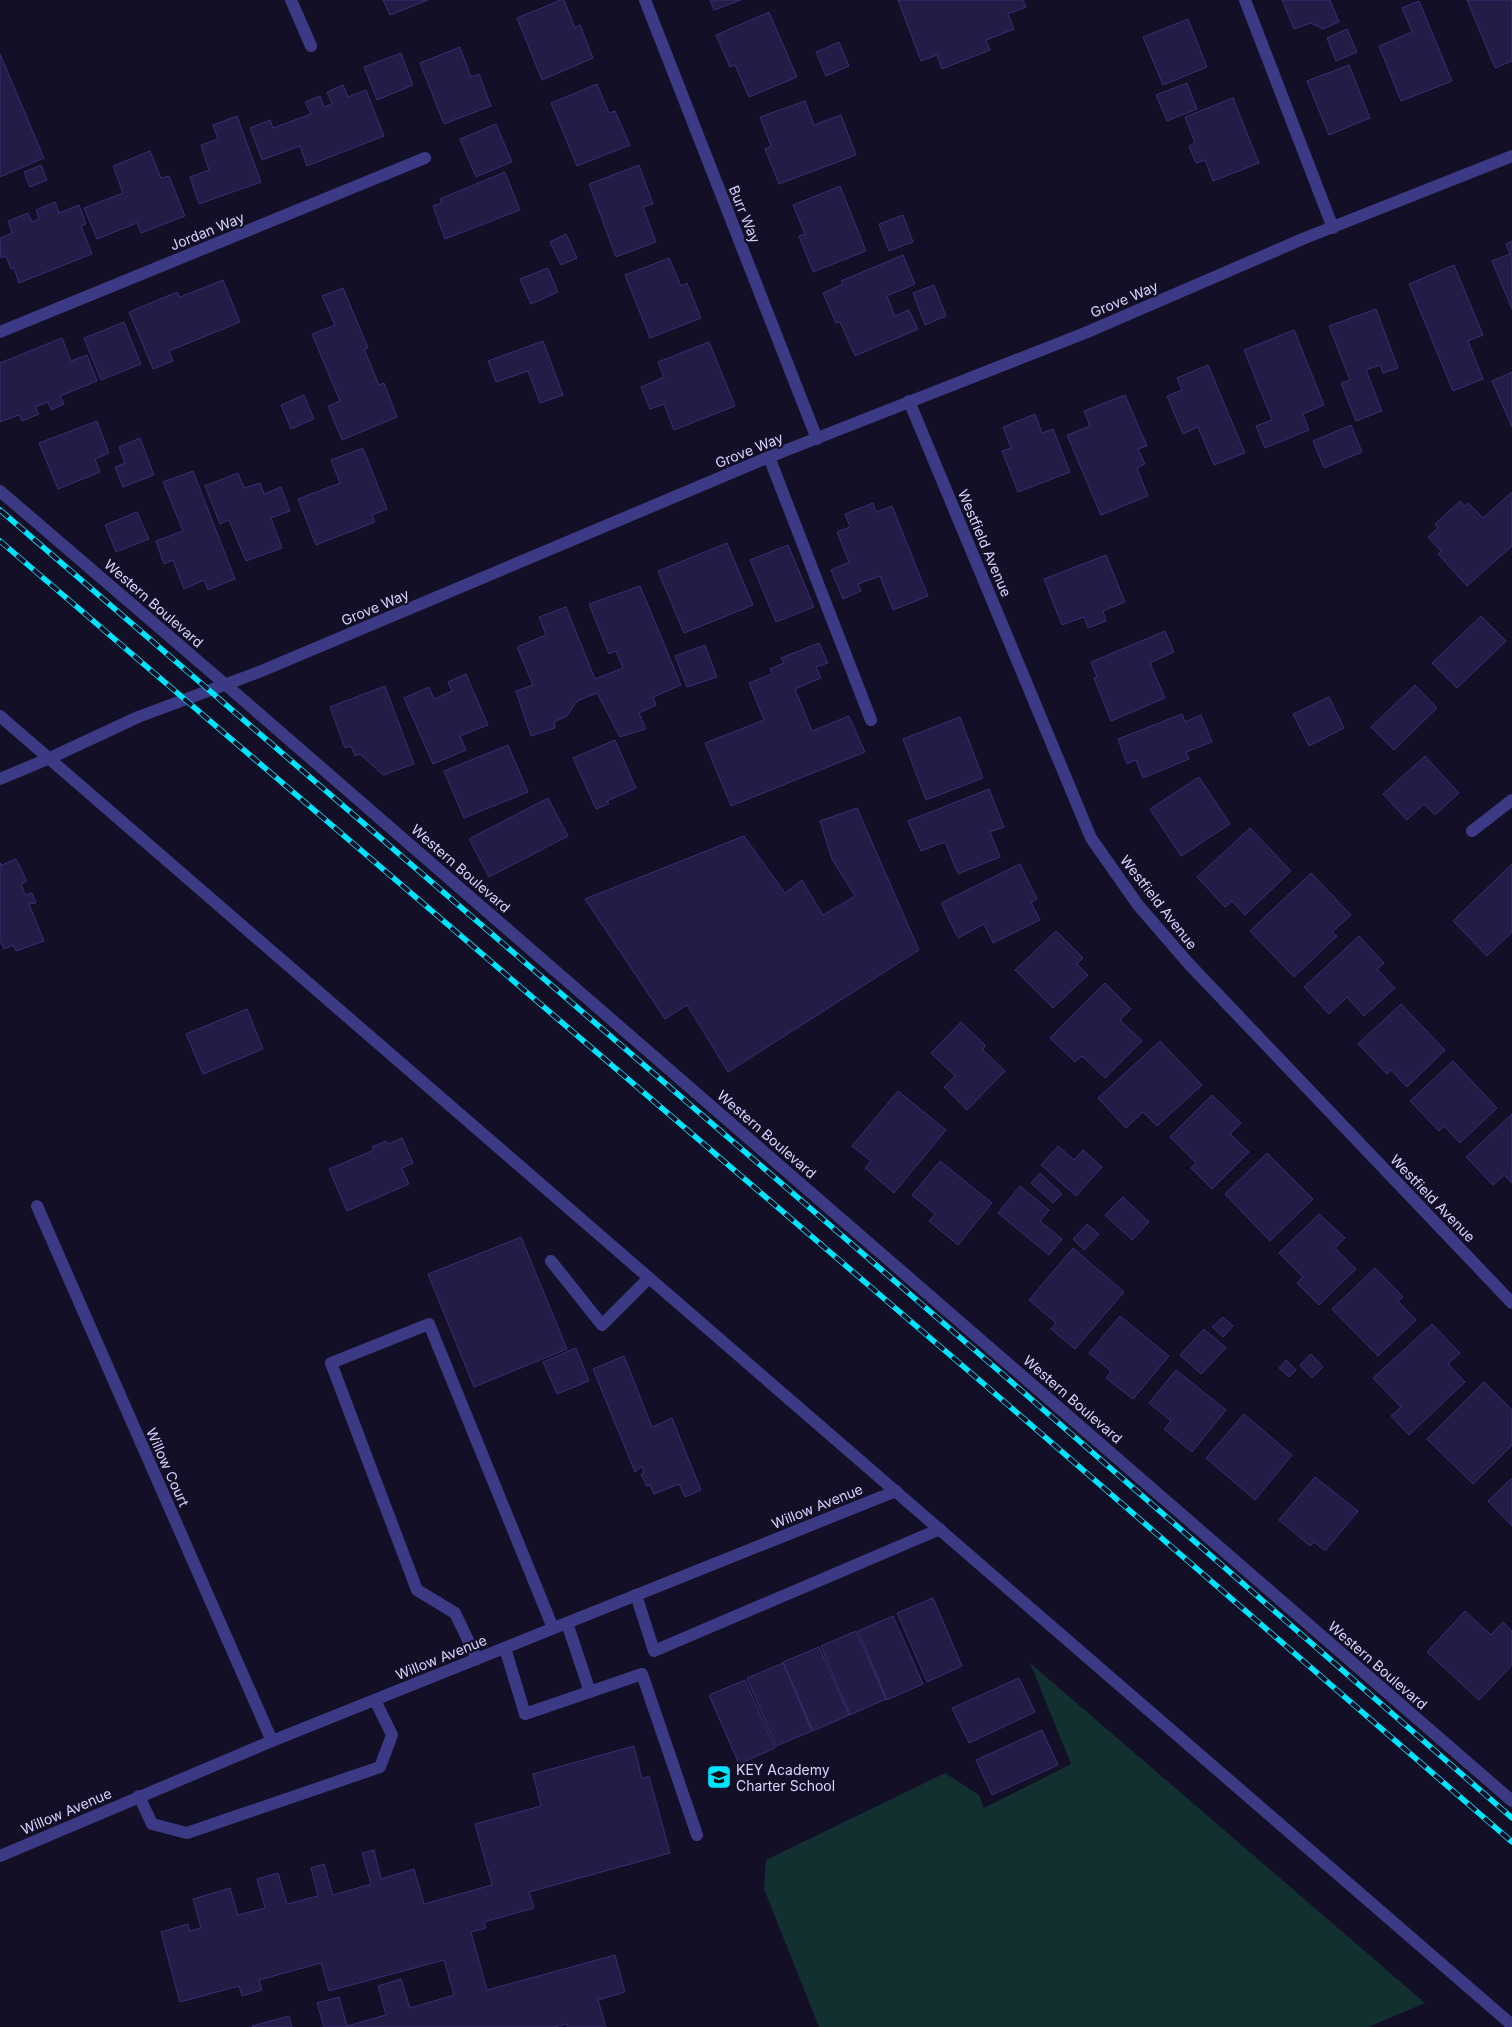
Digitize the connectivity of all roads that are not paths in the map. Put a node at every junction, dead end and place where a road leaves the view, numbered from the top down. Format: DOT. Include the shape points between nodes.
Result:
graph roads {
  1 [pos="291,0"];
  2 [pos="644,0"];
  3 [pos="1245,0"];
  4 [pos="312,46"];
  5 [pos="1512,156"];
  6 [pos="425,158"];
  7 [pos="1333,228"];
  8 [pos="0,332"];
  9 [pos="909,401"];
  10 [pos="817,439"];
  11 [pos="769,457"];
  12 [pos="0,491"];
  13 [pos="226,685"];
  14 [pos="0,716"];
  15 [pos="871,720"];
  16 [pos="50,758"];
  17 [pos="0,779"];
  18 [pos="1512,800"];
  19 [pos="1472,831"];
  20 [pos="37,1206"];
  21 [pos="551,1261"];
  22 [pos="649,1278"];
  23 [pos="1512,1303"];
  24 [pos="896,1491"];
  25 [pos="940,1529"];
  26 [pos="636,1595"];
  27 [pos="567,1623"];
  28 [pos="553,1628"];
  29 [pos="505,1648"];
  30 [pos="477,1659"];
  31 [pos="590,1692"];
  32 [pos="374,1700"];
  33 [pos="272,1741"];
  34 [pos="139,1796"];
  35 [pos="1512,1801"];
  36 [pos="697,1836"];
  37 [pos="0,1856"];
  38 [pos="1512,2024"];
  1 -- 4 [label="street"];
  2 -- 10 [label="street, Burr Way"];
  3 -- 7 [label="street"];
  5 -- 7 [label="street, Grove Way"];
  6 -- 8 [label="street, Jordan Way"];
  7 -- 9 [label="street, Grove Way" via="1085,333"];
  9 -- 10 [label="street, Grove Way"];
  9 -- 23 [label="street, Westfield Avenue" via="1091,838 1138,905 1189,964"];
  10 -- 11 [label="street, Grove Way"];
  11 -- 13 [label="street, Grove Way"];
  11 -- 15 [label="street"];
  12 -- 13 [label="street, Western Boulevard"];
  13 -- 16 [label="street, Grove Way" via="138,717"];
  13 -- 35 [label="street, Western Boulevard"];
  14 -- 16 [label="street"];
  16 -- 17 [label="street, Grove Way"];
  16 -- 22 [label="street"];
  18 -- 19 [label="street"];
  20 -- 33 [label="street, Willow Court"];
  21 -- 22 [label="street" via="602,1325"];
  22 -- 24 [label="street"];
  24 -- 25 [label="street"];
  24 -- 26 [label="street, Willow Avenue"];
  25 -- 26 [label="street" via="654,1651"];
  25 -- 38 [label="street"];
  26 -- 27 [label="street, Willow Avenue"];
  27 -- 28 [label="street, Willow Avenue"];
  27 -- 31 [label="street"];
  28 -- 29 [label="street, Willow Avenue"];
  28 -- 30 [label="street" via="429,1324 331,1363 417,1590 454,1613"];
  29 -- 30 [label="street, Willow Avenue"];
  29 -- 31 [label="street" via="525,1714"];
  30 -- 32 [label="street, Willow Avenue"];
  31 -- 36 [label="street" via="642,1674"];
  32 -- 33 [label="street, Willow Avenue"];
  32 -- 34 [label="street" via="392,1735 380,1767 187,1833 152,1824"];
  33 -- 34 [label="street, Willow Avenue"];
  34 -- 37 [label="street, Willow Avenue"];
}
